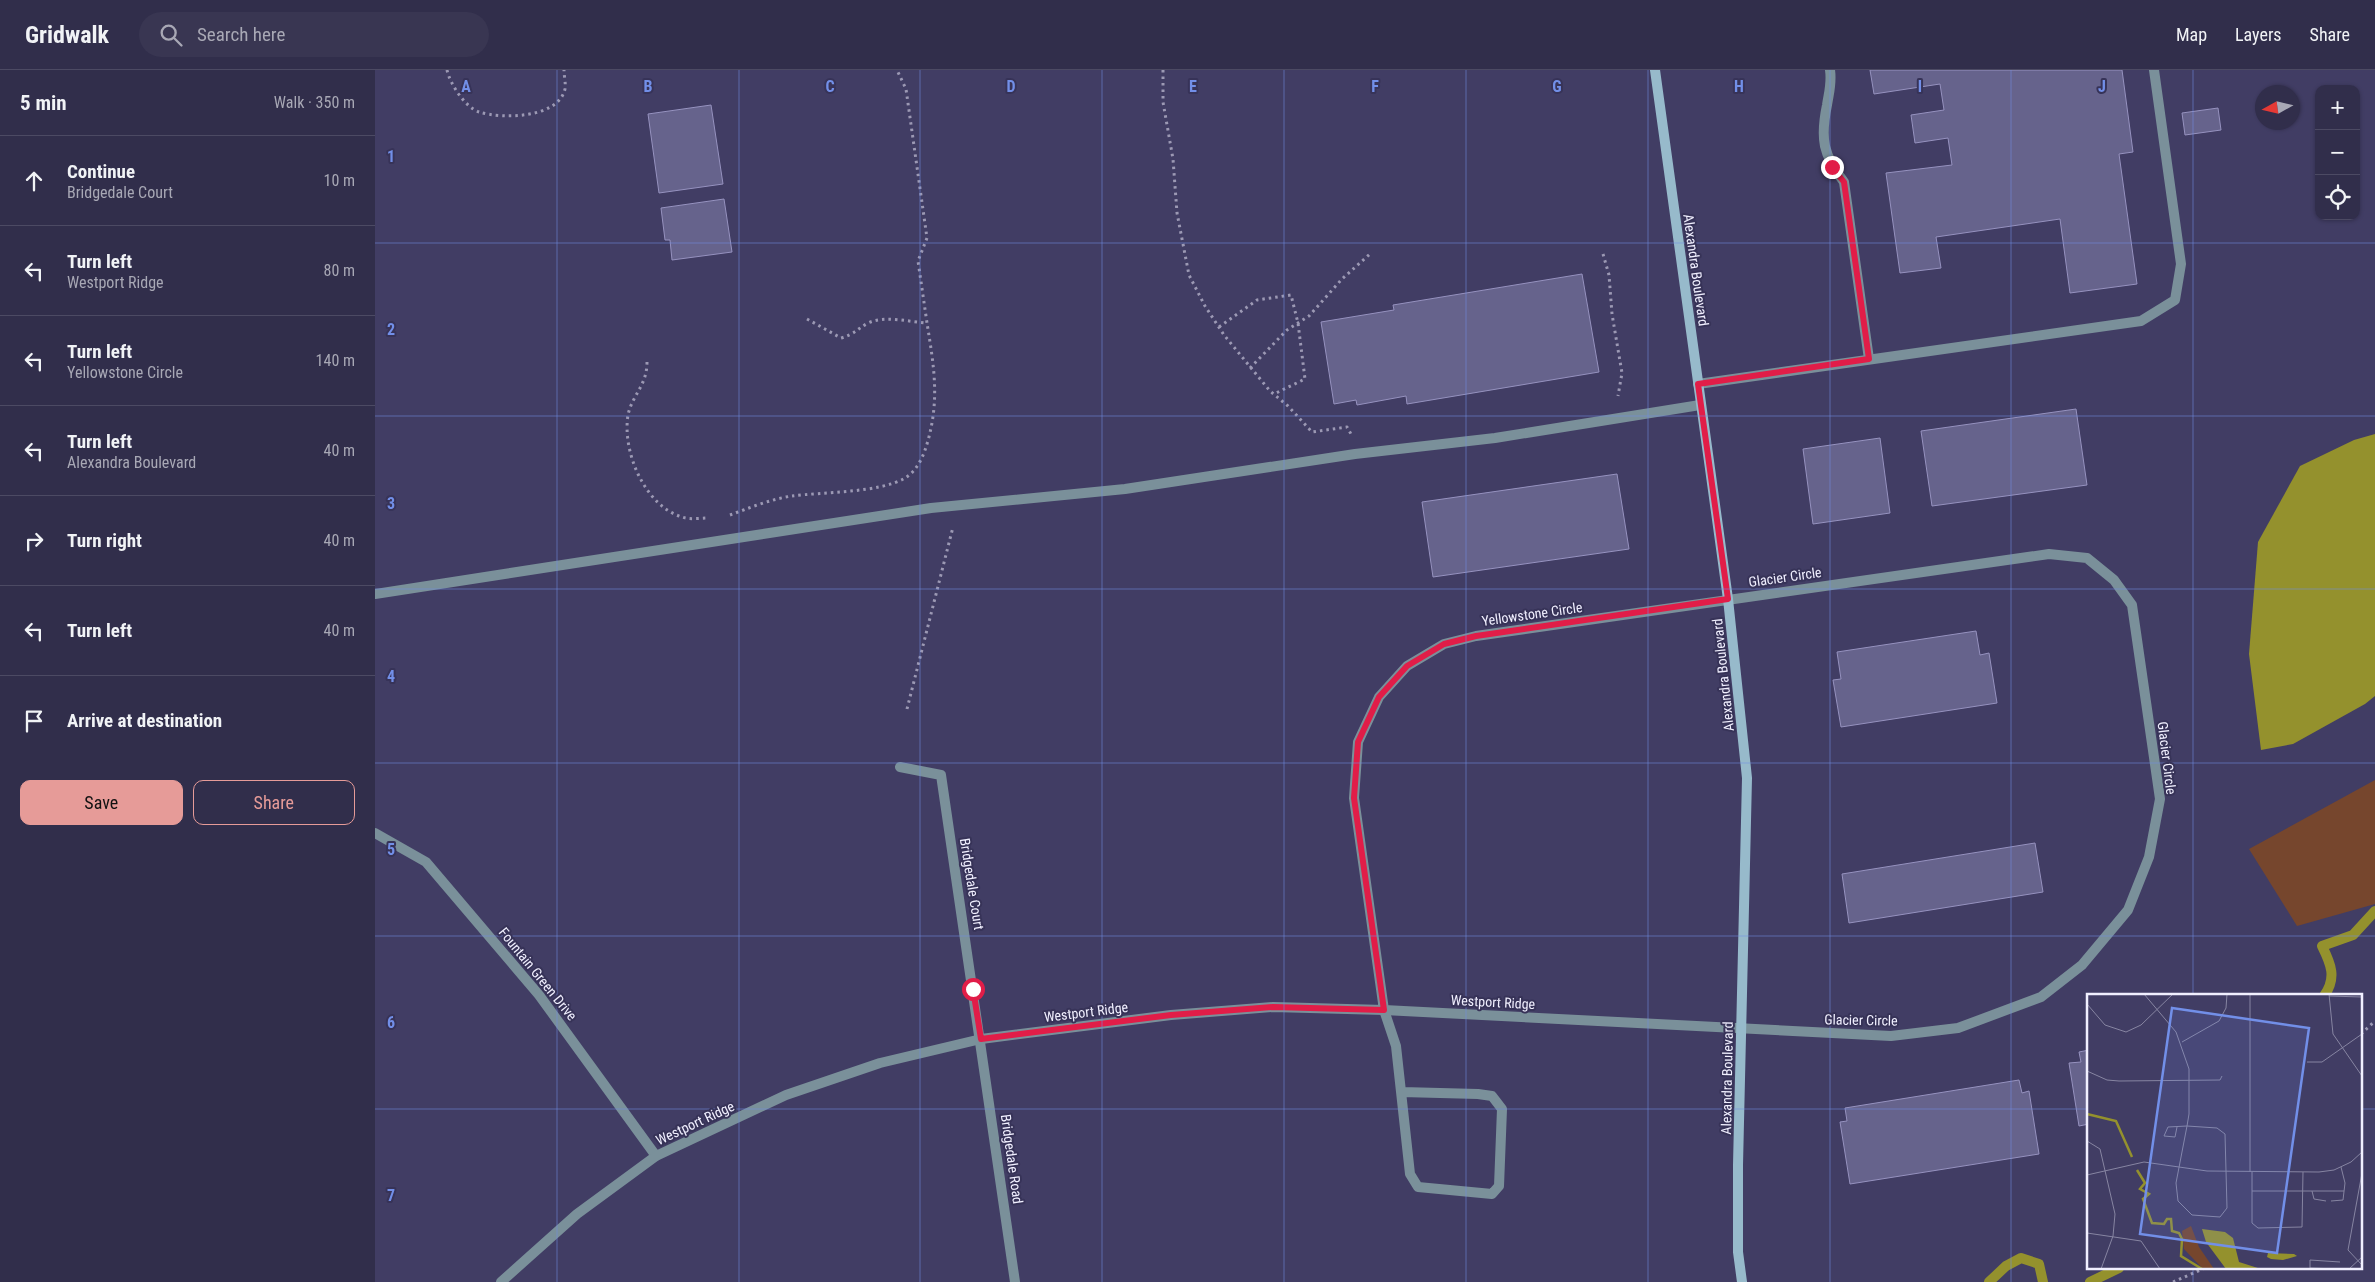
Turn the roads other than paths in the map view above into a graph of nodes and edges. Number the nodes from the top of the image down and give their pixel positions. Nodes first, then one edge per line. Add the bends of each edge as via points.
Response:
1 (1655, 70) edge
2 (1830, 70) edge
3 (2153, 70) edge
4 (1869, 359) junction
5 (1698, 384) junction
6 (1700, 405) junction
7 (375, 594) edge
8 (1728, 599) junction
9 (900, 767) dead end
10 (375, 833) edge
11 (1384, 1010) junction
12 (1741, 1030) junction
13 (981, 1039) junction
14 (1402, 1092) junction
15 (656, 1156) junction
16 (501, 1282) edge
17 (1015, 1282) edge
18 (1742, 1282) edge

1 - 5 street, Alexandra Boulevard
2 - 4 street via 1832,83 1822,134 1832,167 1844,182
3 - 4 street via 2181,264 2175,300 2141,321
4 - 5 street
5 - 6 street, Alexandra Boulevard
6 - 7 street via 1495,438 1355,454 1125,489 959,505
6 - 8 street, Alexandra Boulevard
8 - 11 street, Yellowstone Circle via 1476,636 1444,644 1407,666 1379,697 1358,742 1354,798
8 - 12 street, Alexandra Boulevard via 1747,778
8 - 12 street, Glacier Circle via 2049,554 2087,558 2114,580 2132,605 2160,799 2149,857 2128,910 2082,965 2041,997 1958,1028 1891,1036
9 - 13 street, Bridgedale Court via 941,776
10 - 15 street, Fountain Green Drive via 426,862 444,882 539,995
11 - 12 street, Westport Ridge
11 - 13 street, Westport Ridge via 1273,1007 1171,1015
11 - 14 street, Yellowstone Circle via 1396,1046
12 - 18 street, Alexandra Boulevard via 1738,1252
13 - 15 street, Westport Ridge via 880,1063 785,1095
13 - 17 street, Bridgedale Road
14 - 14 street, Yellowstone Circle via 1411,1174 1418,1187 1492,1194 1499,1186 1502,1110 1492,1096
15 - 16 street, Westport Ridge via 577,1214

